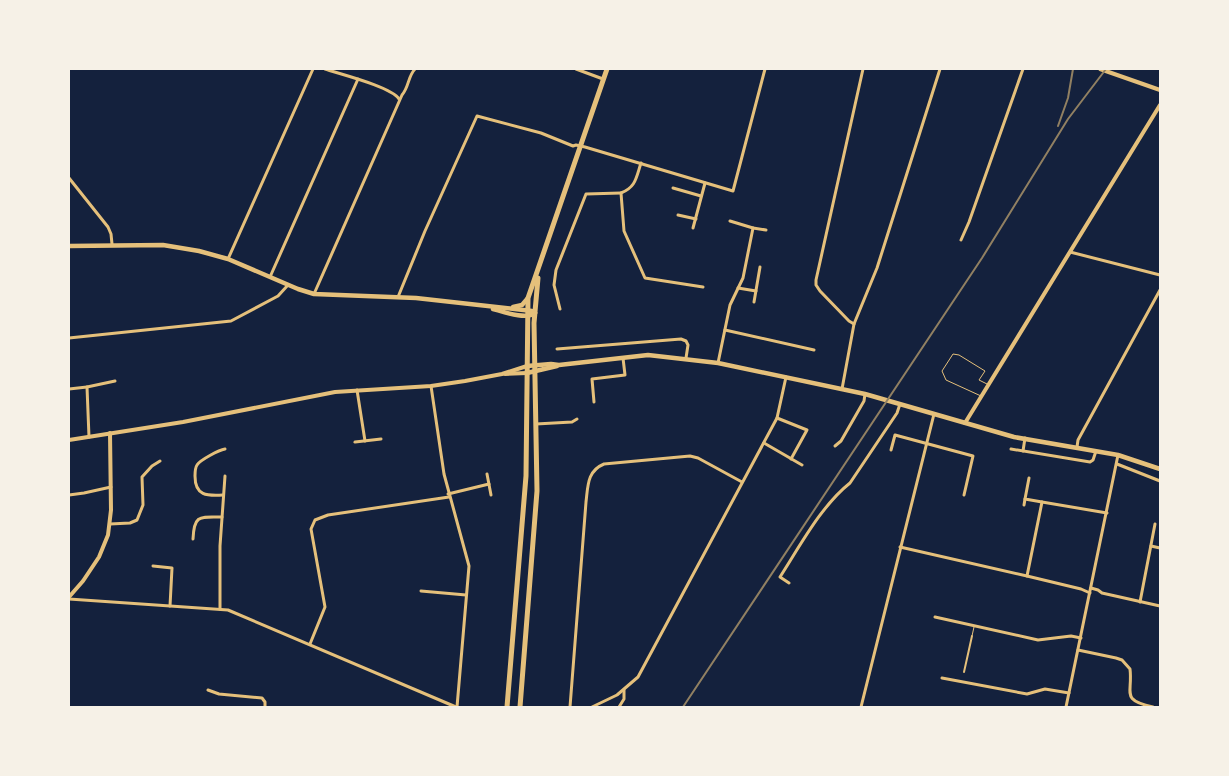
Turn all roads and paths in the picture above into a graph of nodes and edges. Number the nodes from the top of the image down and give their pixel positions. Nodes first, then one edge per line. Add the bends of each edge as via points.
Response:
1 (313, 69) edge
2 (325, 69) edge
3 (415, 69) edge
4 (576, 69) edge
5 (607, 69) edge
6 (765, 69) edge
7 (863, 69) edge
8 (940, 69) edge
9 (1023, 69) edge
10 (1100, 69) edge
11 (358, 79) junction
12 (603, 79) junction
13 (1160, 90) edge
14 (399, 100) junction
15 (1160, 105) edge
16 (580, 146) junction
17 (641, 164) junction
18 (69, 178) edge
19 (704, 183) junction
20 (673, 188) dead end
21 (621, 193) junction
22 (701, 196) junction
23 (678, 215) dead end
24 (696, 219) junction
25 (730, 221) dead end
26 (693, 228) dead end
27 (753, 228) junction
28 (766, 230) dead end
29 (960, 240) dead end
30 (112, 244) junction
31 (69, 246) edge
32 (1069, 252) junction
33 (228, 260) junction
34 (760, 267) dead end
35 (538, 270) junction
36 (1160, 275) edge
37 (270, 278) junction
38 (288, 285) junction
39 (703, 287) dead end
40 (738, 288) junction
41 (1160, 290) edge
42 (756, 291) junction
43 (314, 294) junction
44 (398, 297) junction
45 (528, 298) junction
46 (754, 302) dead end
47 (490, 307) junction
48 (509, 308) junction
49 (560, 309) dead end
50 (527, 310) junction
51 (535, 313) junction
52 (527, 317) junction
53 (854, 324) junction
54 (725, 330) junction
55 (69, 338) edge
56 (557, 349) dead end
57 (814, 350) dead end
58 (623, 358) junction
59 (686, 358) junction
60 (718, 363) junction
61 (536, 365) junction
62 (560, 365) junction
63 (527, 366) junction
64 (536, 372) junction
65 (527, 373) junction
66 (502, 374) junction
67 (786, 376) junction
68 (115, 381) dead end
69 (988, 385) junction
70 (431, 386) junction
71 (87, 387) junction
72 (842, 388) junction
73 (69, 390) edge
74 (357, 390) junction
75 (865, 394) junction
76 (981, 396) junction
77 (594, 402) dead end
78 (901, 404) junction
79 (934, 414) junction
80 (777, 418) junction
81 (578, 419) dead end
82 (965, 423) junction
83 (536, 424) junction
84 (110, 433) junction
85 (89, 436) junction
86 (381, 438) dead end
87 (1025, 438) junction
88 (69, 440) edge
89 (365, 441) junction
90 (356, 442) dead end
91 (764, 443) junction
92 (927, 444) junction
93 (835, 446) dead end
94 (1077, 447) junction
95 (225, 448) dead end
96 (1011, 449) dead end
97 (891, 450) dead end
98 (1023, 451) junction
99 (1096, 451) junction
100 (1118, 455) junction
101 (791, 458) junction
102 (160, 461) dead end
103 (1116, 464) junction
104 (802, 465) dead end
105 (1160, 469) edge
106 (487, 474) dead end
107 (225, 476) dead end
108 (1029, 478) dead end
109 (1160, 481) edge
110 (742, 482) junction
111 (489, 484) junction
112 (111, 487) junction
113 (964, 494) dead end
114 (69, 495) edge
115 (492, 495) dead end
116 (223, 496) junction
117 (449, 496) junction
118 (1025, 499) junction
119 (1042, 502) junction
120 (1024, 506) dead end
121 (1106, 513) junction
122 (222, 517) junction
123 (110, 524) junction
124 (1156, 524) dead end
125 (193, 539) dead end
126 (1151, 546) junction
127 (900, 547) junction
128 (1160, 548) edge
129 (153, 566) dead end
130 (1027, 576) junction
131 (789, 583) dead end
132 (421, 591) dead end
133 (1091, 591) junction
134 (466, 595) junction
135 (69, 598) edge
136 (1140, 602) junction
137 (170, 606) junction
138 (1160, 606) edge
139 (220, 609) junction
140 (935, 617) dead end
141 (974, 626) junction
142 (972, 636) joint
143 (1081, 638) junction
144 (310, 644) junction
145 (1078, 650) junction
146 (964, 672) dead end
147 (942, 678) dead end
148 (208, 690) dead end
149 (624, 690) junction
150 (1069, 693) junction
151 (265, 707) edge
152 (457, 707) edge
153 (507, 707) edge
154 (520, 707) edge
155 (570, 707) edge
156 (592, 707) edge
157 (619, 707) edge
158 (861, 707) edge
159 (1066, 707) edge
160 (1153, 707) edge

1 - 33 street
2 - 11 street
3 - 14 street
4 - 12 street
5 - 12 highway
6 - 19 street via 733,192
7 - 53 street via 816,280 820,291
8 - 53 street via 876,268
9 - 29 street via 970,222
10 - 13 street
11 - 14 street via 394,93
11 - 37 street
12 - 16 highway
14 - 43 street
15 - 32 street
16 - 17 street
16 - 35 highway
16 - 44 street via 478,115
17 - 19 street
17 - 21 street via 634,184
18 - 30 street via 108,227
19 - 22 street
20 - 22 street
21 - 39 street via 624,231 645,278
21 - 49 street via 586,194 556,270 554,286
22 - 24 street
23 - 24 street
24 - 26 street
25 - 27 street
27 - 28 street
27 - 40 street
30 - 31 main road
30 - 33 main road via 163,245
32 - 36 street
32 - 69 street
33 - 37 main road
34 - 42 street
35 - 45 highway
35 - 51 highway
37 - 38 main road
38 - 43 main road
38 - 55 street via 278,296 233,320
40 - 42 street
40 - 54 street via 730,305
41 - 94 street
42 - 46 street
43 - 44 main road
44 - 47 main road
45 - 48 main road via 522,304
45 - 50 highway
47 - 48 main road
47 - 52 main road
48 - 50 main road
50 - 51 main road
50 - 52 highway
51 - 52 main road
51 - 61 highway
52 - 63 highway
53 - 72 street
54 - 57 street
54 - 60 street
56 - 59 street via 681,339 688,345
58 - 59 main road via 648,355
58 - 62 main road
58 - 77 street via 624,375 592,379
59 - 60 main road
60 - 67 main road
61 - 62 main road
61 - 63 main road
61 - 64 highway
62 - 64 main road
63 - 65 highway
63 - 66 street
64 - 65 main road
64 - 83 highway
65 - 66 street
65 - 153 highway via 526,476
66 - 70 street
67 - 72 main road
67 - 80 street
68 - 71 street
69 - 76 street
69 - 76 lane via 979,380 985,371 959,354 953,354 942,371 946,380
70 - 74 street
70 - 117 street via 439,451
71 - 73 street
71 - 85 street
72 - 75 main road
74 - 84 street
74 - 89 street
75 - 78 main road
75 - 93 street via 864,401
76 - 82 street
78 - 79 main road
78 - 131 street via 850,483 822,515 780,577
79 - 82 main road
79 - 92 street
80 - 91 street
80 - 101 street via 807,430
81 - 83 street
82 - 87 main road
83 - 154 highway via 536,500
84 - 85 street
84 - 112 street
85 - 88 street
86 - 89 street
87 - 94 main road
87 - 98 street
89 - 90 street
91 - 101 street
91 - 110 street
92 - 97 street via 895,435
92 - 113 street via 974,456
92 - 127 street
94 - 99 main road
95 - 116 street via 203,459 195,471 198,490
96 - 98 street
98 - 99 street via 1090,462
99 - 100 main road
100 - 103 street
100 - 105 main road
101 - 104 street
102 - 123 street via 142,477 143,505 137,520
103 - 109 street
103 - 121 street
106 - 111 street
107 - 116 street
108 - 118 street
110 - 149 street via 644,667
110 - 155 street via 690,456 604,464 593,471 586,502
111 - 115 street
111 - 117 street
112 - 114 street
112 - 123 street
116 - 122 street
117 - 134 street via 468,560
117 - 144 street via 328,515 315,520 312,532 324,607
118 - 119 street
118 - 120 street
119 - 121 street
119 - 130 street
121 - 133 street
122 - 125 street via 197,520
122 - 139 street
123 - 135 street via 100,555
124 - 126 street
126 - 128 street
126 - 136 street
127 - 130 street
127 - 158 street
129 - 137 street via 172,568
130 - 133 street
132 - 134 street
133 - 136 street via 1098,590
133 - 143 street
134 - 152 street
135 - 137 street
136 - 138 street
137 - 139 street
139 - 144 street
140 - 141 street
141 - 142 lane
141 - 143 street via 1038,640
142 - 146 street
143 - 145 street
144 - 152 street
145 - 150 street
145 - 160 street via 1122,660 1130,668 1133,701
147 - 150 street via 1026,694 1045,689
148 - 151 street via 262,698
149 - 156 street
149 - 157 street via 624,699
150 - 159 street

